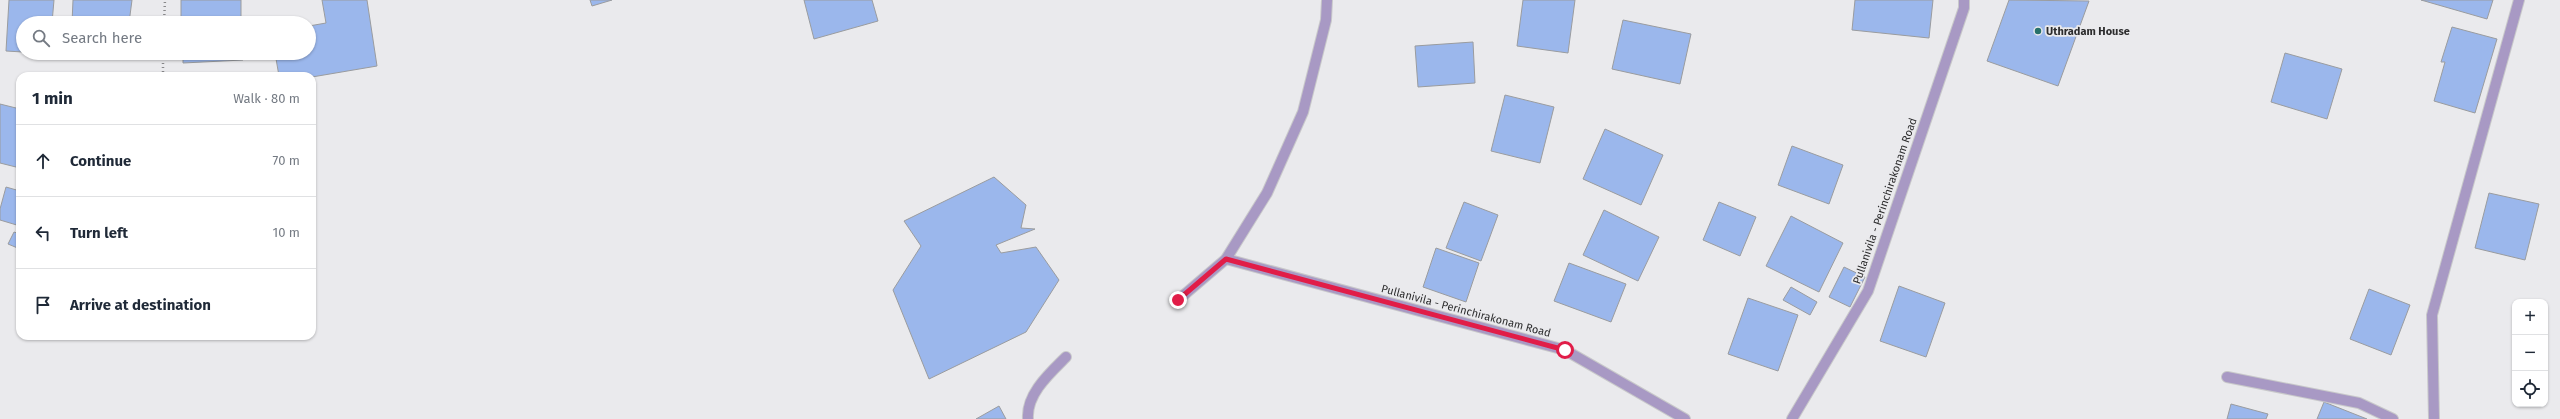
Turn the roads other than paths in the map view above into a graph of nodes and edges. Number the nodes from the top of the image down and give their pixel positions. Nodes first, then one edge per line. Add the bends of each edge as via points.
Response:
1 (1327, 0) edge
2 (1964, 0) edge
3 (2519, 0) edge
4 (1226, 259) junction
5 (1178, 300) dead end
6 (1066, 357) dead end
7 (2227, 377) dead end
8 (1028, 419) edge
9 (1685, 419) edge
10 (1792, 419) edge
11 (2393, 419) edge
12 (2434, 419) edge

1 - 4 street via 1326,20 1303,112 1267,192
2 - 10 street, Pullanivila - Perinchirakonam Road via 1964,8 1868,291
3 - 12 street via 2432,316
4 - 5 street
4 - 9 street, Pullanivila - Perinchirakonam Road via 1565,350
6 - 8 street via 1042,382 1027,410
7 - 11 street via 2359,404

